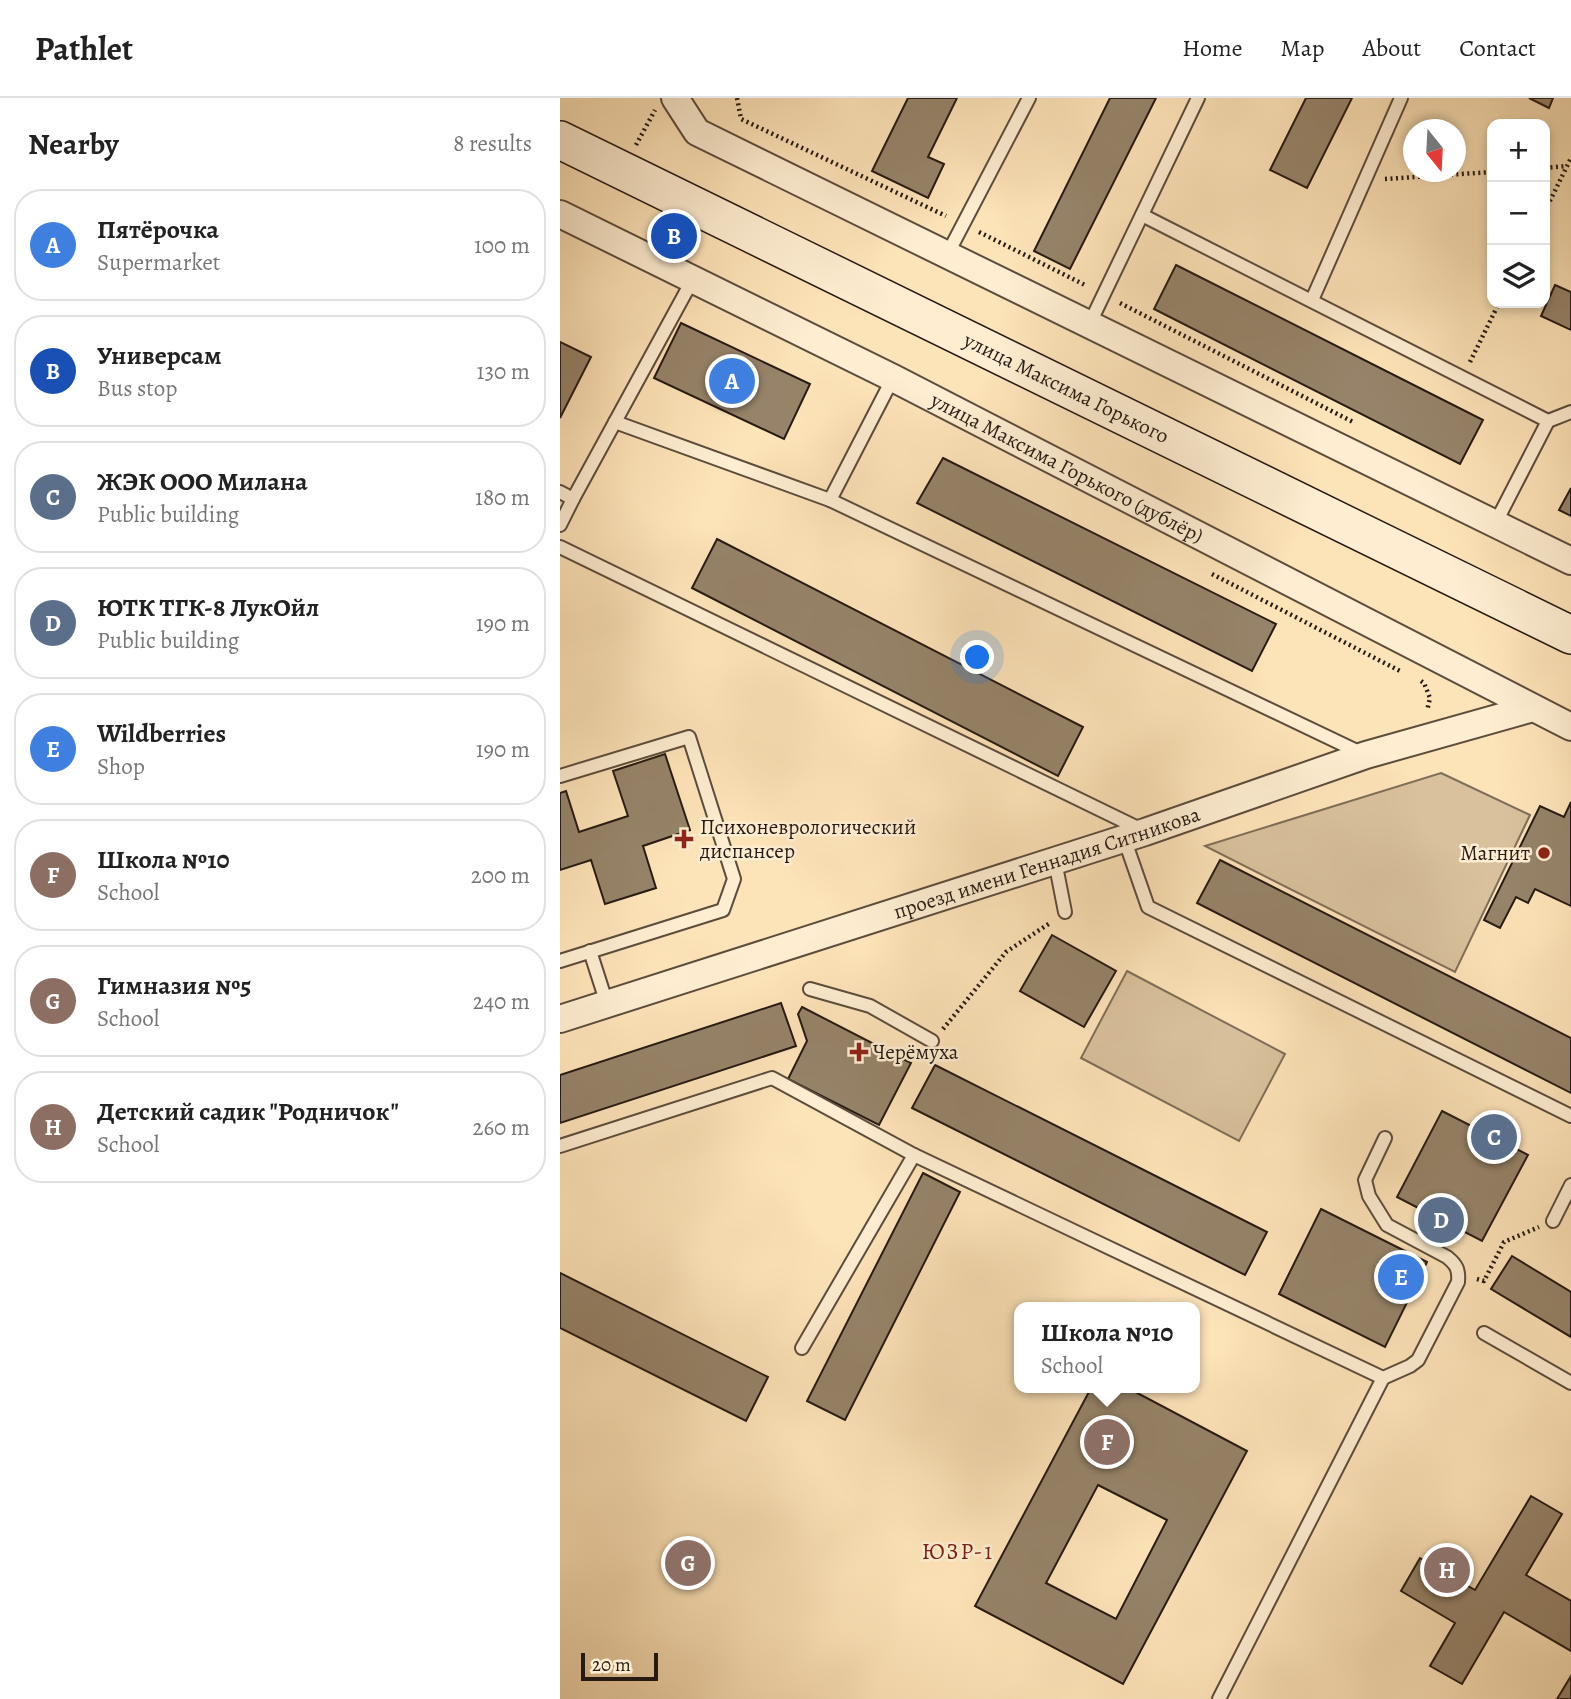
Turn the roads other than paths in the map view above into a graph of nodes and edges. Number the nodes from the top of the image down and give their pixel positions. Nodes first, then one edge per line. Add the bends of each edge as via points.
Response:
1 (675, 98) edge
2 (1029, 98) edge
3 (1198, 98) edge
4 (1401, 98) edge
5 (560, 140) edge
6 (560, 214) edge
7 (1142, 215) junction
8 (947, 255) junction
9 (694, 278) junction
10 (1312, 300) junction
11 (1089, 325) junction
12 (893, 379) junction
13 (1571, 412) edge
14 (1548, 421) junction
15 (615, 422) junction
16 (560, 492) edge
17 (573, 499) junction
18 (830, 500) junction
19 (1495, 524) junction
20 (560, 525) edge
21 (560, 547) edge
22 (1571, 561) edge
23 (1571, 635) edge
24 (1533, 708) junction
25 (1571, 727) edge
26 (1366, 755) junction
27 (560, 776) edge
28 (1134, 835) junction
29 (1055, 861) junction
30 (1065, 912) road end
31 (590, 951) junction
32 (560, 961) edge
33 (810, 989) dead end
34 (607, 1004) junction
35 (560, 1019) edge
36 (932, 1041) road end
37 (1571, 1116) edge
38 (1385, 1138) dead end
39 (560, 1146) edge
40 (914, 1155) junction
41 (1571, 1185) edge
42 (1553, 1221) road end
43 (1484, 1333) dead end
44 (802, 1348) dead end
45 (1382, 1378) junction
46 (1571, 1383) edge
47 (1219, 1699) edge

1 - 8 street via 697,132
2 - 8 lane
3 - 7 lane
4 - 10 lane
5 - 23 street, улица Максима Горького
6 - 9 street, улица Максима Горького (дублёр)
7 - 10 lane
7 - 11 lane
8 - 11 street
9 - 12 street, улица Максима Горького (дублёр)
9 - 15 lane
10 - 14 lane
11 - 19 street
12 - 18 lane
12 - 24 street, улица Максима Горького (дублёр)
13 - 14 lane
14 - 19 lane
15 - 17 lane
15 - 18 lane
16 - 17 lane
17 - 20 lane
18 - 26 lane
19 - 22 street
21 - 28 lane
24 - 25 street, улица Максима Горького (дублёр)
24 - 26 street, проезд имени Геннадия Ситникова
26 - 28 street, проезд имени Геннадия Ситникова
27 - 31 lane via 689,737 734,879 723,910
28 - 29 street, проезд имени Геннадия Ситникова
28 - 37 lane via 1148,907
29 - 30 lane
29 - 34 street, проезд имени Геннадия Ситникова
31 - 32 lane
31 - 34 lane
33 - 36 lane via 870,1006
34 - 35 street, проезд имени Геннадия Ситникова
38 - 45 lane via 1365,1180 1369,1196 1387,1225 1447,1257 1459,1273 1418,1360
39 - 40 lane via 772,1078
40 - 44 lane
40 - 45 lane
41 - 42 lane
43 - 46 lane
45 - 47 lane

